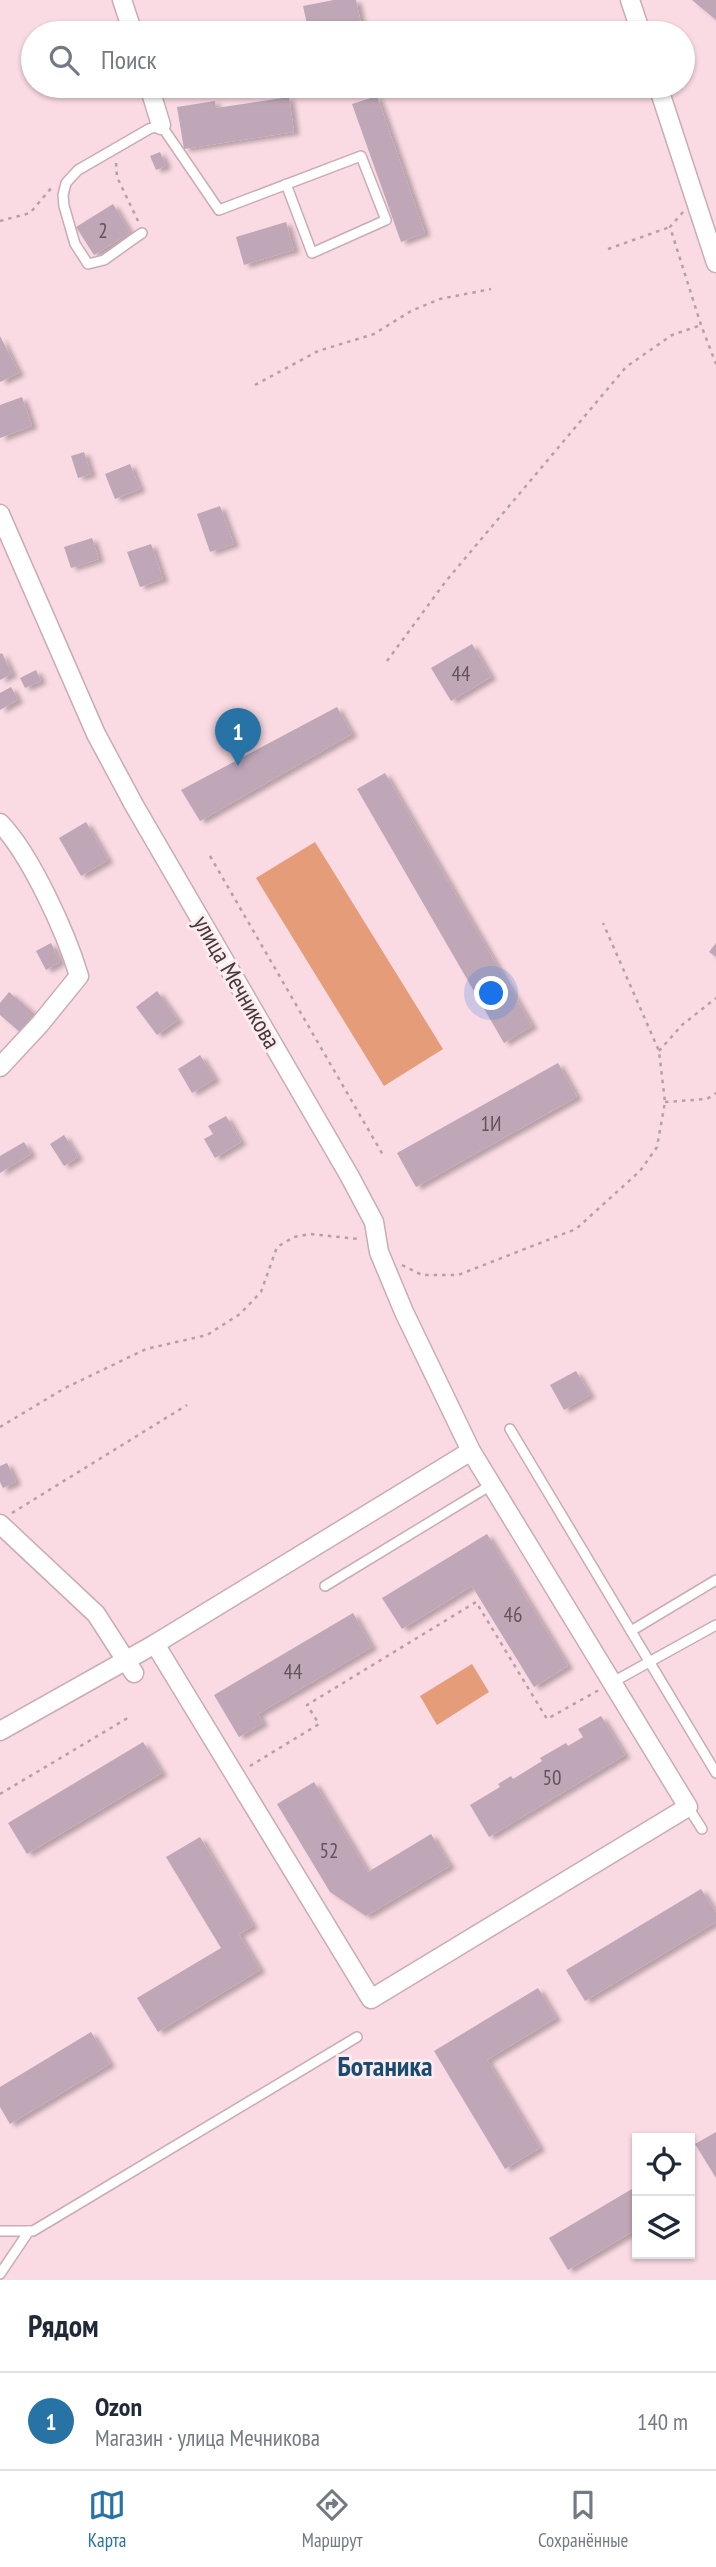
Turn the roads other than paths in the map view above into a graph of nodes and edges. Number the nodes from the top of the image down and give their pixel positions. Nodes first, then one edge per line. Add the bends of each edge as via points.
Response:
1 (122, 0) edge
2 (630, 0) edge
3 (129, 21) edge
4 (637, 21) edge
5 (153, 98) edge
6 (662, 98) edge
7 (161, 125) junction
8 (286, 184) junction
9 (142, 233) road end
10 (716, 263) edge
11 (0, 513) edge
12 (0, 823) edge
13 (0, 1067) edge
14 (510, 1429) dead end
15 (471, 1451) junction
16 (491, 1485) junction
17 (6, 1518) edge
18 (716, 1580) edge
19 (325, 1586) dead end
20 (716, 1625) edge
21 (631, 1631) junction
22 (155, 1644) junction
23 (649, 1662) junction
24 (130, 1666) junction
25 (613, 1682) junction
26 (0, 1731) edge
27 (716, 1773) edge
28 (688, 1807) junction
29 (702, 1829) dead end
30 (357, 2037) dead end
31 (0, 2231) edge
32 (29, 2231) junction
33 (0, 2274) edge

1 - 3 street
2 - 4 street
5 - 7 street
6 - 10 street
7 - 8 lane via 219,210
7 - 9 lane via 78,170 66,183 63,195 75,244 88,264 104,260
8 - 8 lane via 361,156 386,220 312,253
11 - 15 street, улица Мечникова via 96,734 374,1222 379,1252
12 - 13 street via 26,857 79,976
14 - 21 lane
15 - 16 street, улица Мечникова
15 - 22 street
16 - 19 lane
16 - 25 street, улица Мечникова
17 - 24 street via 96,1614
18 - 21 lane
20 - 23 lane
21 - 23 lane
22 - 24 street
22 - 28 street via 371,1998
23 - 25 lane
23 - 27 lane
24 - 26 street
25 - 28 street, улица Мечникова
28 - 29 lane
30 - 32 lane
31 - 32 lane
32 - 33 lane

